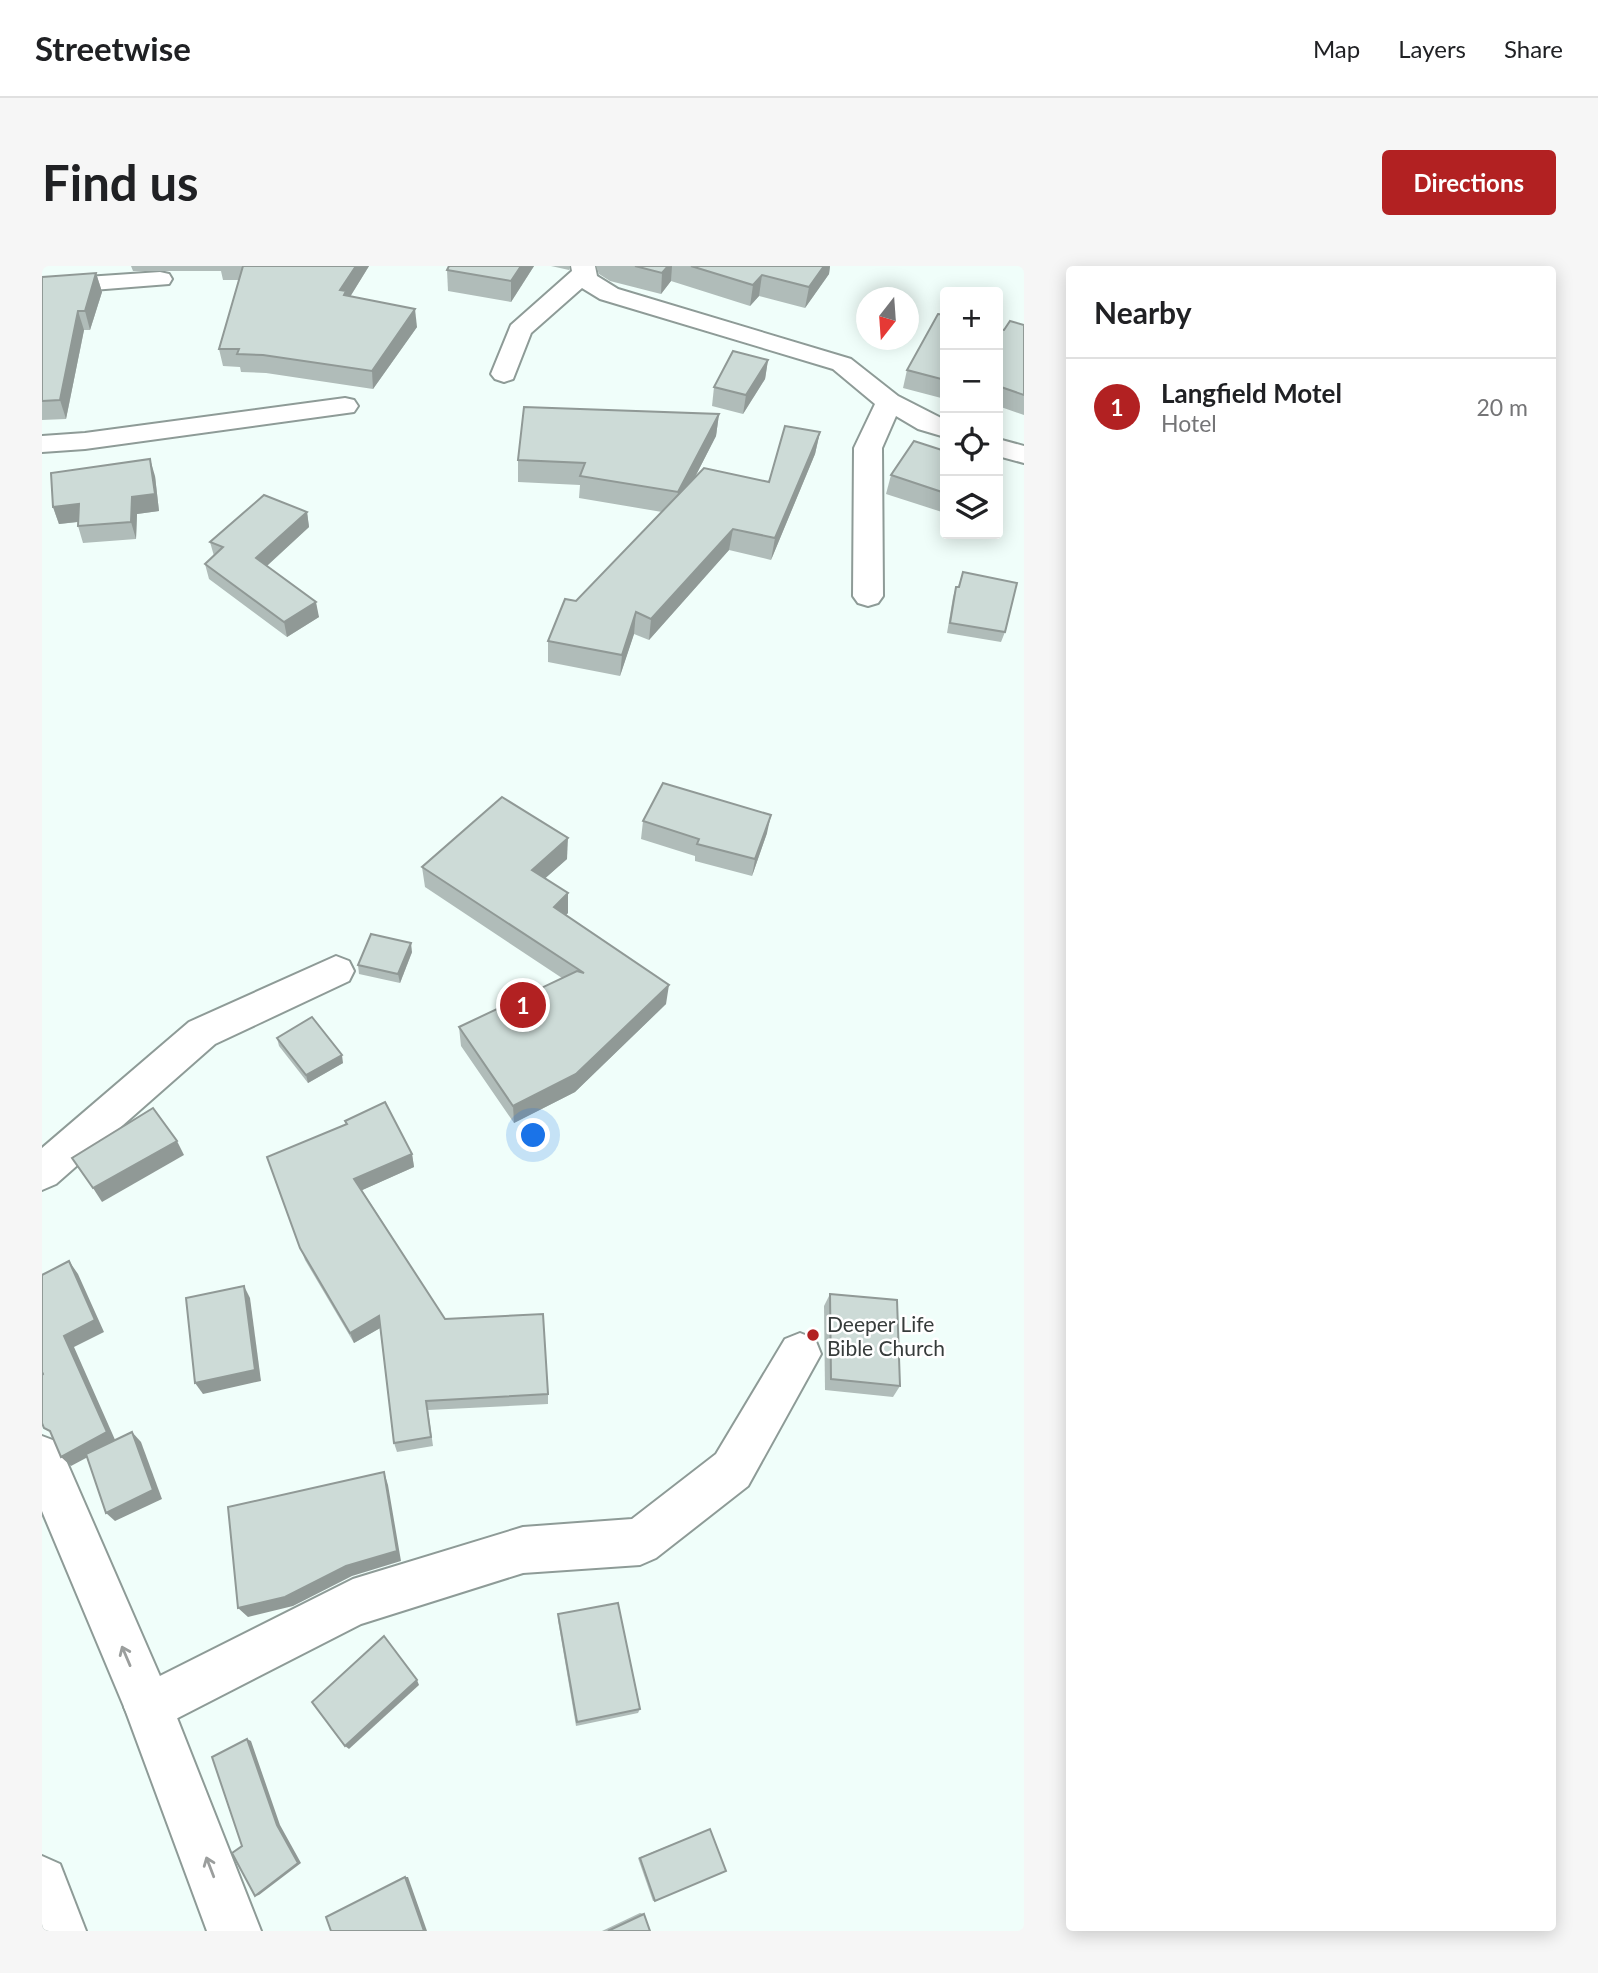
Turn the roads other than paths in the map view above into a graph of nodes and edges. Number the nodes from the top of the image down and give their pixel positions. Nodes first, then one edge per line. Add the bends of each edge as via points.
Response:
1 (583, 270) edge
2 (160, 279) dead end
3 (42, 287) edge
4 (504, 374) dead end
5 (889, 402) junction
6 (345, 406) dead end
7 (940, 427) edge
8 (42, 444) edge
9 (1003, 449) edge
10 (1024, 455) edge
11 (868, 596) dead end
12 (336, 971) dead end
13 (42, 1172) edge
14 (800, 1354) dead end
15 (42, 1458) edge
16 (149, 1707) junction
17 (42, 1882) edge
18 (59, 1931) edge
19 (234, 1931) edge

1 - 4 street via 520,330
1 - 5 street via 588,283 609,294 842,365
2 - 3 street
5 - 7 street
5 - 11 street via 868,448
6 - 8 street
9 - 10 street
12 - 13 street via 202,1033
14 - 16 street via 732,1470 639,1542 523,1550 353,1603
16 -> 15 street
19 -> 16 street
17 - 18 street

